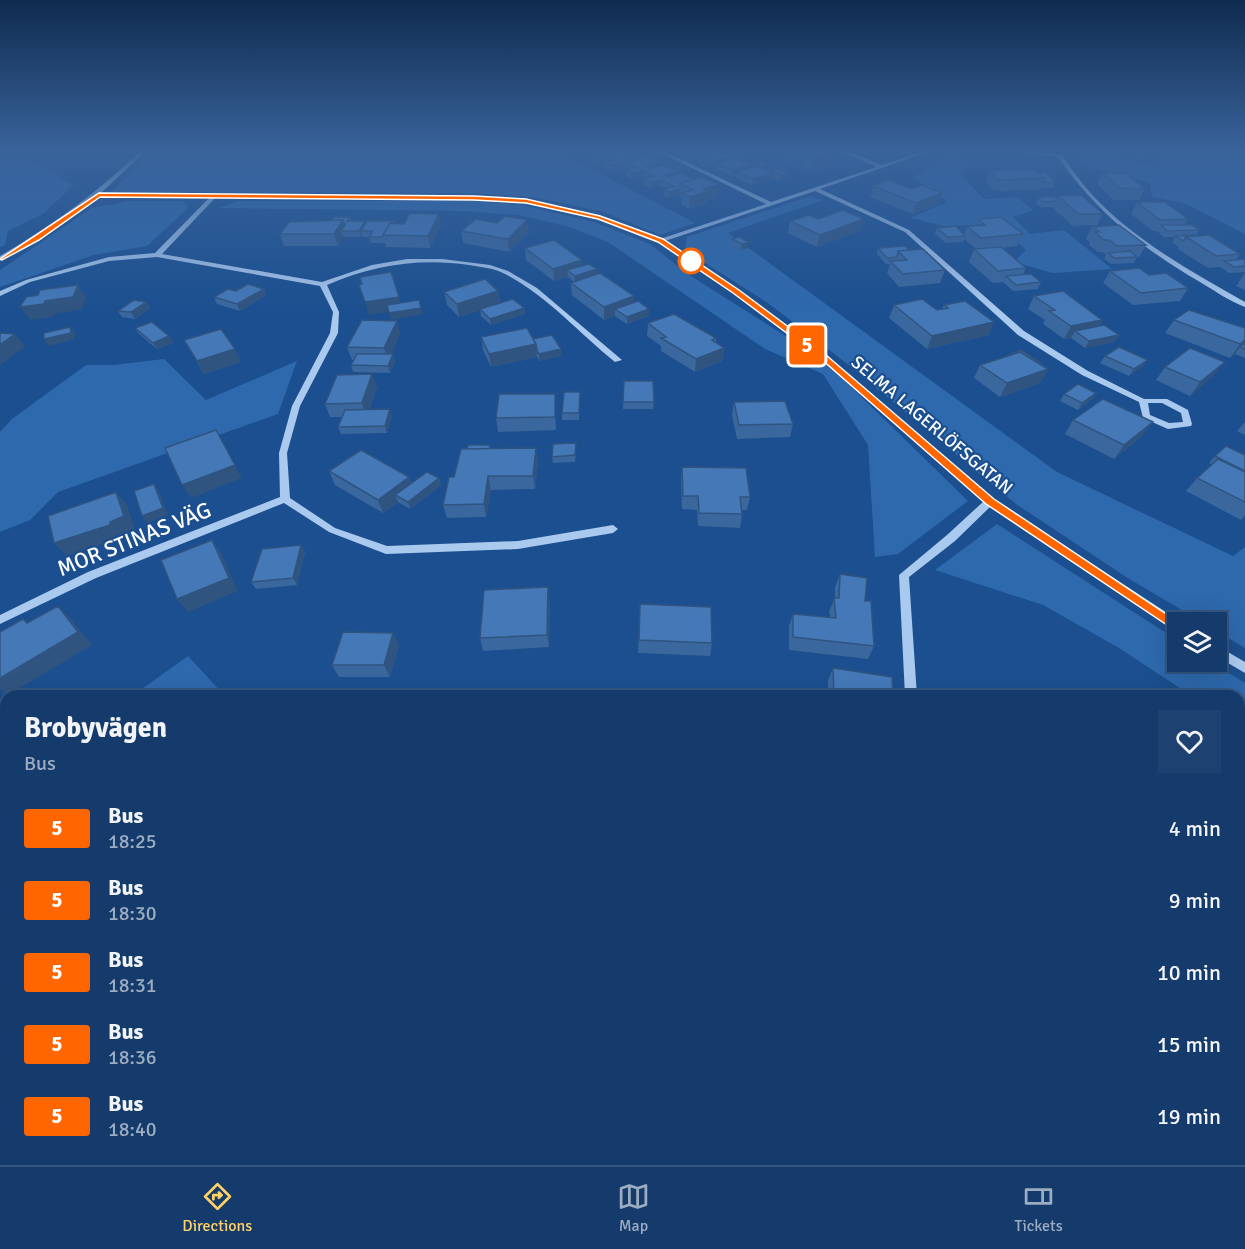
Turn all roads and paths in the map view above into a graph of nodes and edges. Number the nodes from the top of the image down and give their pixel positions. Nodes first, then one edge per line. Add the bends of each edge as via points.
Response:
1 (87, 203) edge
2 (207, 203) edge
3 (536, 203) edge
4 (768, 203) edge
5 (846, 203) edge
6 (1096, 203) edge
7 (660, 240) junction
8 (157, 255) junction
9 (0, 259) edge
10 (323, 284) junction
11 (0, 294) edge
12 (1245, 305) edge
13 (618, 360) dead end
14 (1143, 401) junction
15 (285, 499) junction
16 (990, 501) junction
17 (613, 529) dead end
18 (1167, 619) edge
19 (0, 620) edge
20 (1227, 657) edge
21 (1245, 668) edge
22 (911, 690) edge

1 - 9 street
2 - 8 street
3 - 7 street, SELMA LAGERLÖFSGATAN via 600,218
4 - 7 street
5 - 14 street via 907,231 1021,333 1085,373
6 - 12 street via 1182,269
7 - 16 street, SELMA LAGERLÖFSGATAN via 823,357
8 - 10 street
8 - 11 street via 109,260 28,281
10 - 13 street via 385,262 429,259 505,271
10 - 15 street via 336,312 333,333 294,415 283,453
14 - 14 street via 1146,416 1168,426 1188,424 1185,412 1164,401
15 - 17 street via 332,530 386,550 518,545
15 - 19 street, MOR STINAS VÄG via 92,574
16 - 18 street, SELMA LAGERLÖFSGATAN
16 - 22 street via 904,575
20 - 21 street

